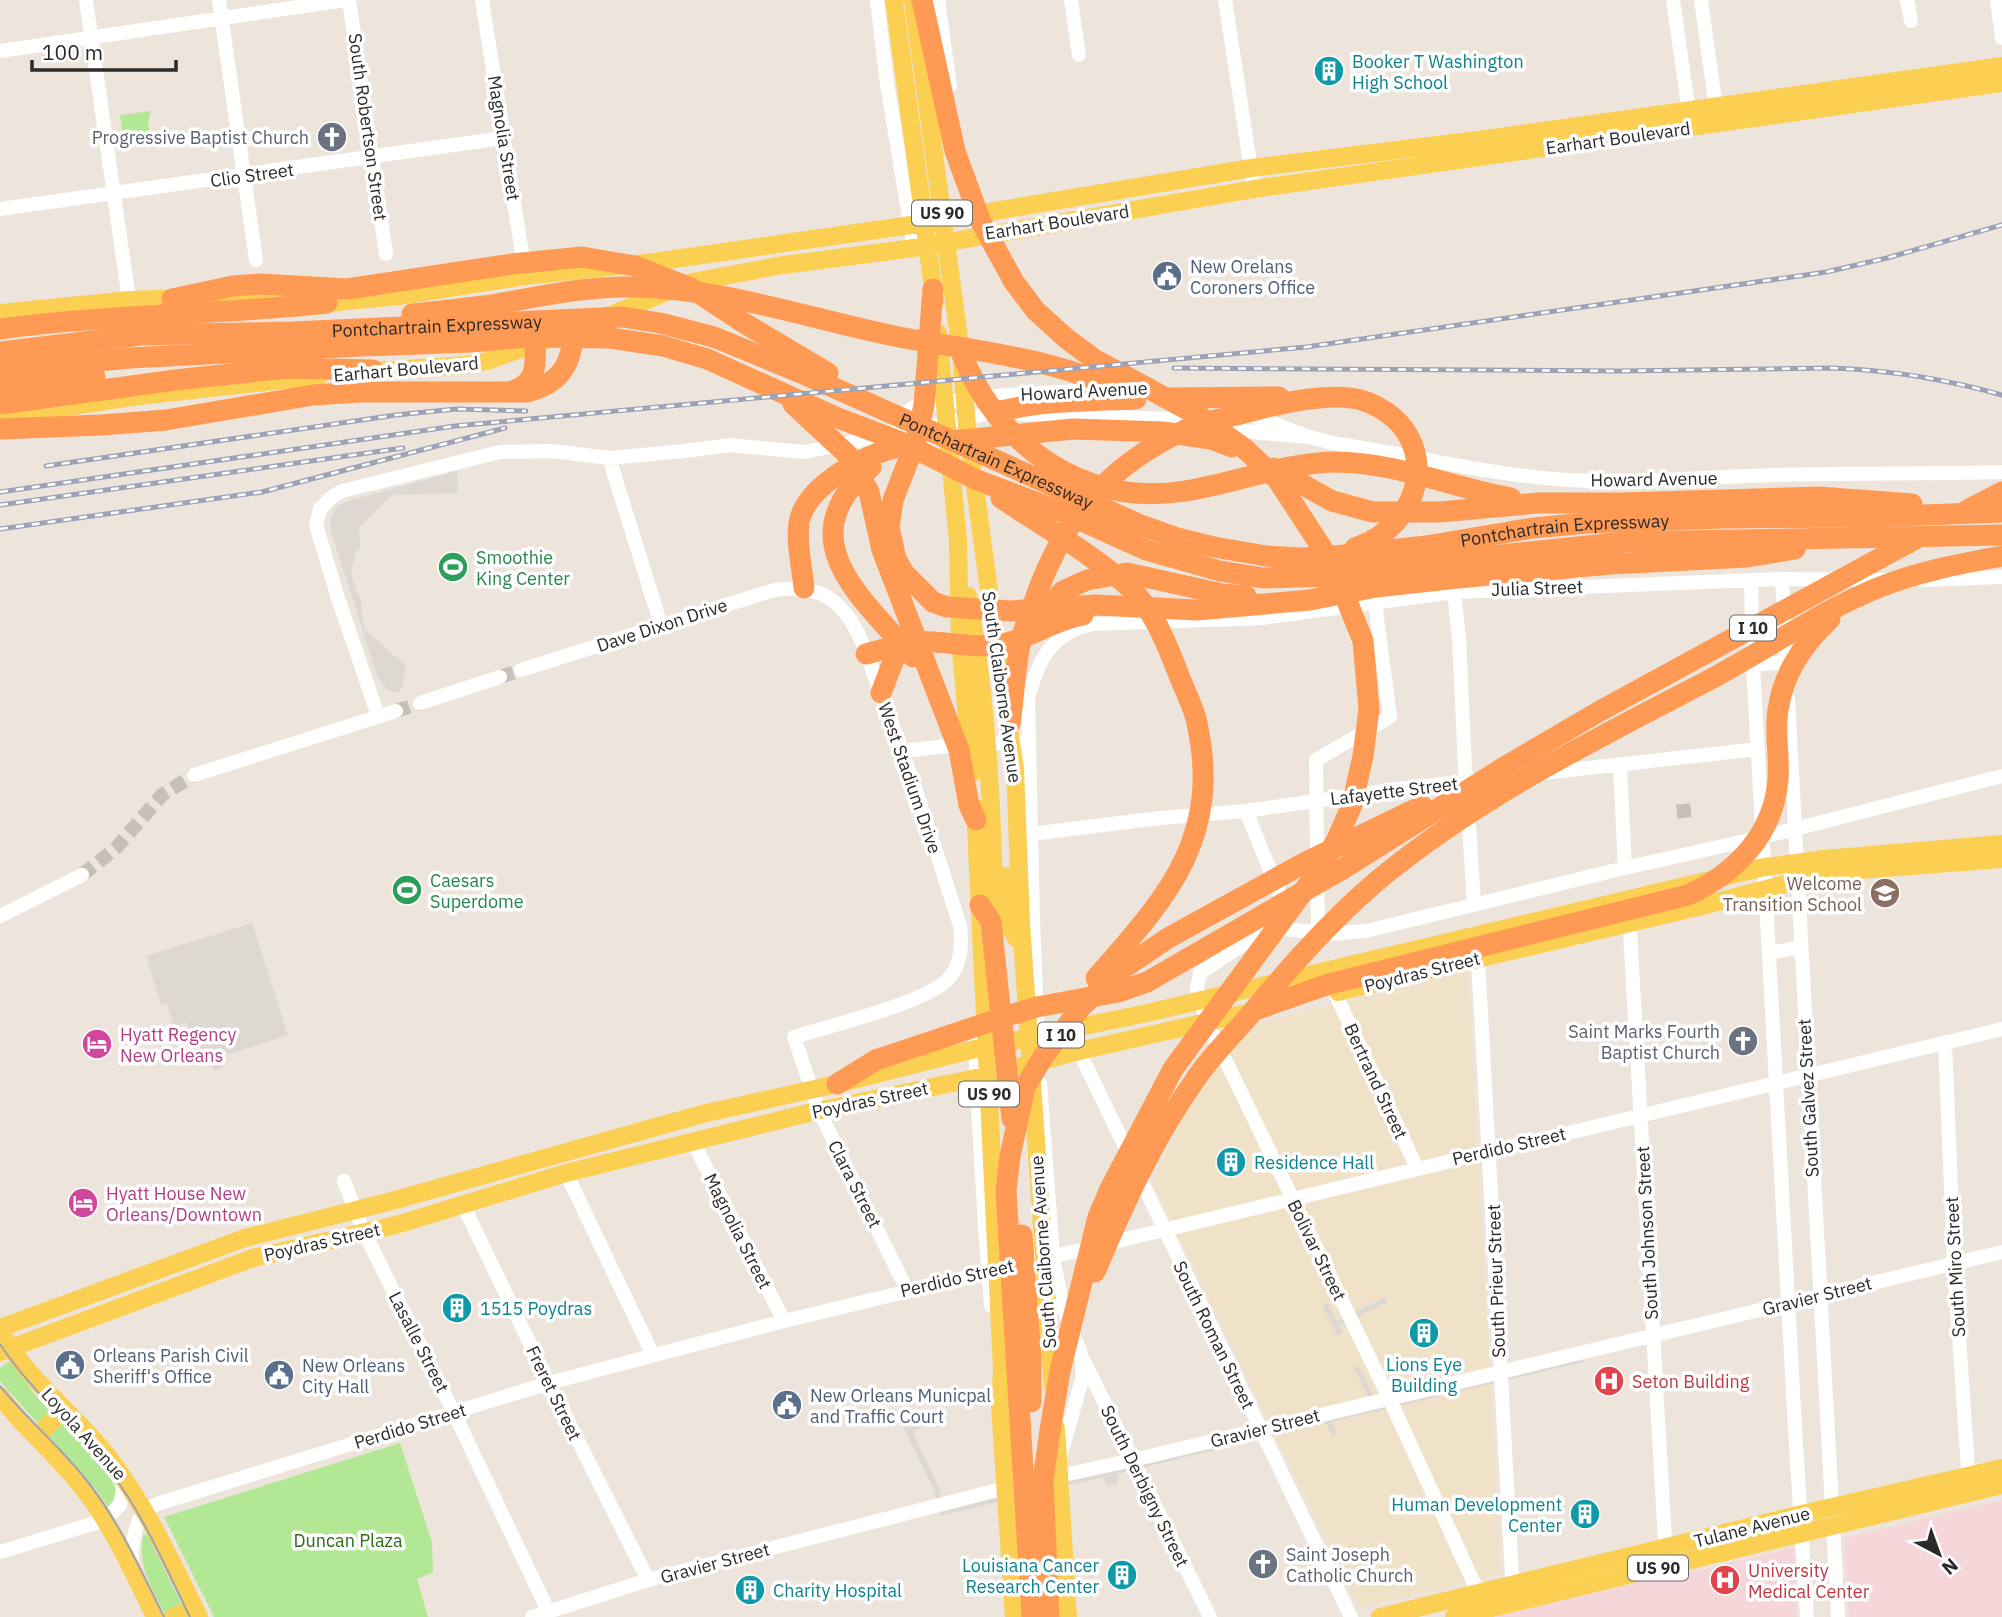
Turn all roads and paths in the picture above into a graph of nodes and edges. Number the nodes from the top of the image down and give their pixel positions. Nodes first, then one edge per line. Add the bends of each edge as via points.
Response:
1 (86, 0) edge
2 (219, 0) edge
3 (347, 0) edge
4 (482, 0) edge
5 (877, 0) edge
6 (894, 0) edge
7 (913, 0) edge
8 (922, 0) edge
9 (938, 0) edge
10 (1071, 0) edge
11 (1225, 0) edge
12 (1674, 0) edge
13 (1701, 0) edge
14 (1907, 0) edge
15 (1997, 0) edge
16 (222, 19) junction
17 (1911, 21) dead end
18 (2002, 38) edge
19 (92, 39) junction
20 (0, 51) edge
21 (1079, 55) dead end
22 (2002, 66) edge
23 (2002, 83) edge
24 (1857, 96) junction
25 (1717, 115) junction
26 (1690, 119) junction
27 (503, 138) junction
28 (1556, 138) junction
29 (372, 158) junction
30 (1251, 168) junction
31 (244, 176) junction
32 (1254, 189) junction
33 (114, 194) junction
34 (0, 209) edge
35 (969, 216) junction
36 (911, 225) junction
37 (972, 236) junction
38 (914, 248) junction
39 (386, 254) dead end
40 (256, 260) dead end
41 (532, 275) junction
42 (458, 287) junction
43 (933, 289) junction
44 (320, 296) junction
45 (129, 300) junction
46 (172, 306) junction
47 (0, 313) edge
48 (0, 329) edge
49 (574, 329) junction
50 (293, 332) junction
51 (535, 345) junction
52 (361, 346) junction
53 (0, 352) edge
54 (961, 352) junction
55 (466, 365) junction
56 (373, 370) junction
57 (0, 371) edge
58 (0, 387) edge
59 (504, 393) junction
60 (784, 395) junction
61 (1310, 400) junction
62 (0, 404) edge
63 (877, 406) junction
64 (1001, 411) junction
65 (0, 417) edge
66 (0, 429) edge
67 (1310, 438) junction
68 (858, 440) junction
69 (901, 446) junction
70 (609, 458) junction
71 (2002, 472) edge
72 (977, 480) junction
73 (2002, 492) edge
74 (1538, 503) junction
75 (1297, 508) junction
76 (2002, 512) edge
77 (1722, 528) junction
78 (2002, 535) edge
79 (1851, 539) junction
80 (958, 541) junction
81 (2002, 556) edge
82 (1326, 557) junction
83 (2002, 577) edge
84 (1782, 579) junction
85 (1751, 580) junction
86 (804, 588) junction
87 (1454, 592) junction
88 (1310, 600) junction
89 (1850, 601) junction
90 (1375, 603) junction
91 (1165, 608) junction
92 (993, 621) junction
93 (661, 625) junction
94 (1074, 628) joint
95 (1021, 640) junction
96 (910, 642) junction
97 (866, 654) junction
98 (1786, 662) junction
99 (1753, 666) junction
100 (521, 670) tunnel mouth
101 (500, 677) tunnel mouth
102 (881, 694) junction
103 (939, 694) junction
104 (420, 703) tunnel mouth
105 (396, 710) tunnel mouth
106 (378, 716) junction
107 (1010, 724) junction
108 (1757, 725) junction
109 (1788, 725) junction
110 (1029, 742) junction
111 (1758, 749) junction
112 (904, 751) junction
113 (1620, 765) junction
114 (1506, 766) junction
115 (194, 775) tunnel mouth
116 (2002, 776) edge
117 (1465, 782) junction
118 (1317, 801) junction
119 (1246, 811) junction
120 (976, 820) junction
121 (1793, 830) junction
122 (1031, 834) junction
123 (1763, 837) junction
124 (2002, 844) edge
125 (2002, 859) edge
126 (1765, 867) junction
127 (1625, 868) junction
128 (999, 871) junction
129 (1796, 871) junction
130 (82, 875) tunnel mouth
131 (1766, 887) junction
132 (1628, 899) junction
133 (1474, 904) junction
134 (980, 905) junction
135 (0, 916) edge
136 (1629, 923) junction
137 (1294, 930) junction
138 (1318, 933) junction
139 (1800, 947) junction
140 (1770, 953) junction
141 (1469, 956) junction
142 (1035, 978) junction
143 (1335, 993) junction
144 (1199, 1000) junction
145 (1037, 1007) junction
146 (1247, 1014) junction
147 (1207, 1022) junction
148 (2002, 1029) edge
149 (1038, 1034) junction
150 (794, 1037) joint
151 (975, 1038) junction
152 (1945, 1042) junction
153 (1079, 1051) junction
154 (1041, 1060) junction
155 (976, 1077) junction
156 (1807, 1077) junction
157 (837, 1084) joint
158 (1777, 1084) junction
159 (811, 1089) junction
160 (819, 1111) junction
161 (1641, 1115) junction
162 (692, 1140) junction
163 (1490, 1151) junction
164 (1417, 1168) junction
165 (566, 1173) junction
166 (344, 1181) dead end
167 (1292, 1198) junction
168 (463, 1205) junction
169 (355, 1209) junction
170 (1163, 1230) junction
171 (364, 1232) junction
172 (2002, 1252) edge
173 (1053, 1256) junction
174 (1954, 1263) junction
175 (159, 1270) junction
176 (993, 1277) junction
177 (131, 1280) junction
178 (166, 1290) junction
179 (907, 1290) junction
180 (1819, 1295) junction
181 (138, 1300) junction
182 (1789, 1303) junction
183 (784, 1321) junction
184 (1071, 1328) junction
185 (0, 1329) edge
186 (1652, 1336) junction
187 (5, 1350) edge
188 (1081, 1354) junction
189 (653, 1355) junction
190 (1500, 1371) junction
191 (549, 1383) junction
192 (0, 1396) edge
193 (1389, 1398) junction
194 (64, 1410) junction
195 (454, 1413) junction
196 (1259, 1429) junction
197 (37, 1436) junction
198 (1133, 1460) junction
199 (2002, 1468) edge
200 (1059, 1469) junction
201 (125, 1479) junction
202 (1969, 1484) junction
203 (2002, 1485) edge
204 (1006, 1487) junction
205 (145, 1510) junction
206 (1833, 1516) junction
207 (105, 1520) junction
208 (1802, 1523) junction
209 (1028, 1546) junction
210 (1667, 1549) junction
211 (0, 1552) edge
212 (1665, 1567) junction
213 (131, 1568) junction
214 (648, 1580) junction
215 (1478, 1592) junction
216 (1513, 1594) junction
217 (197, 1613) edge
218 (550, 1615) edge
219 (155, 1617) edge
220 (173, 1617) edge
221 (533, 1617) edge
222 (1014, 1617) edge
223 (1032, 1617) edge
224 (1049, 1617) edge
225 (1068, 1617) edge
226 (1210, 1617) edge
227 (1351, 1617) edge
228 (1380, 1617) edge
229 (1454, 1617) edge
230 (1807, 1617) edge
231 (1838, 1617) edge

1 - 19 street
2 - 16 street
3 - 16 street
3 - 29 street, South Robertson Street
4 - 27 street, Magnolia Street
5 - 36 street
6 - 43 main road, South Claiborne Avenue / US 90
7 - 54 main road, South Claiborne Avenue / US 90
8 - 75 highway via 955,151 981,222 1014,282 1036,311 1094,359 1201,417 1245,449 1277,479
9 - 35 street
10 - 21 street
11 - 30 street
12 - 26 street
13 - 25 street
14 - 17 street
15 - 18 street
16 - 19 street
16 - 31 street
19 - 20 street
19 - 33 street
22 - 24 main road, Earhart Boulevard
23 - 24 main road, Earhart Boulevard
24 - 25 main road, Earhart Boulevard
25 - 26 main road, Earhart Boulevard
26 - 28 main road, Earhart Boulevard
27 - 29 street, Clio Street
27 - 41 street, Magnolia Street
28 - 30 main road, Earhart Boulevard
28 - 32 main road, Earhart Boulevard
29 - 31 street, Clio Street
29 - 39 street, South Robertson Street
30 - 32 street
30 - 35 main road, Earhart Boulevard
31 - 33 street, Clio Street
31 - 40 street
32 - 37 main road, Earhart Boulevard
33 - 34 street, Clio Street
33 - 45 street
35 - 36 main road, Earhart Boulevard
35 - 37 street
36 - 38 street
36 - 41 main road, Earhart Boulevard
37 - 38 main road, Earhart Boulevard
38 - 49 main road, Earhart Boulevard via 692,282
41 - 42 main road, Earhart Boulevard
41 - 49 main road via 568,294 575,313
41 - 51 main road
42 - 44 main road, Earhart Boulevard via 398,296
42 - 55 main road via 481,314 486,335 481,353
43 - 80 main road, South Claiborne Avenue / US 90
43 - 91 highway via 924,405 893,500 890,527 896,559 913,584 933,602 947,607
44 - 46 highway via 234,312
44 - 63 highway via 582,257 635,266 691,288
45 - 46 main road
45 - 47 main road
46 - 48 highway
49 - 51 main road, Earhart Boulevard
49 - 59 highway via 572,352 559,375 539,389
50 - 53 highway, Pontchartrain Expressway via 141,335
50 - 63 highway, Pontchartrain Expressway via 622,317 714,337
50 - 75 highway via 324,323 489,305 577,289 674,291 783,308 897,336 1049,363 1113,385 1240,459
51 - 55 main road, Earhart Boulevard
51 - 59 highway via 536,369 530,380
52 - 57 highway, Pontchartrain Expressway via 129,358
52 - 58 highway
52 - 60 highway, Pontchartrain Expressway via 528,337 610,338 707,359
54 - 74 highway via 991,407 1013,435 1044,461 1092,483 1146,494 1181,492 1287,466 1340,462
54 - 92 main road, South Claiborne Avenue / US 90
55 - 56 main road, Earhart Boulevard
56 - 62 highway via 287,368
56 - 65 main road, Earhart Boulevard
59 - 66 highway via 360,391 166,420
60 - 72 highway, Pontchartrain Expressway via 904,443
60 - 103 highway via 859,471 869,492 888,569
61 - 64 highway via 1264,396 1056,402
61 - 82 highway via 1340,397 1368,402 1404,430 1417,462 1415,492 1400,519 1375,539
61 - 95 highway via 1265,407 1188,429 1159,443 1100,486 1058,545
63 - 82 highway, Pontchartrain Expressway via 1177,538 1266,556
64 - 67 street, Howard Avenue via 1173,419
64 - 68 street, Howard Avenue
67 - 68 street, Howard Avenue via 1194,390 1178,388 1046,392 914,407
67 - 71 street, Howard Avenue via 1491,471 1632,483 1773,475
68 - 70 street, Howard Avenue via 805,452 730,445
69 - 74 highway via 1073,429 1163,432 1211,439 1248,453 1332,501 1373,512 1440,512
69 - 86 highway via 852,466 810,498 799,523
69 - 103 highway via 850,488 839,508 833,546 850,585
70 - 93 street
70 - 106 street, Howard Avenue via 552,451 500,452 342,491 325,502 316,525
72 - 77 highway, Pontchartrain Expressway via 1146,550 1263,578 1336,576
72 - 154 highway via 1098,563 1144,603 1171,653 1197,721 1205,776 1191,849 1177,875 1055,1028
73 - 114 highway, I 10
74 - 76 highway via 1819,497
75 - 184 highway via 1324,551 1363,640 1369,709 1352,805 1322,866 1157,1096 1098,1217
76 - 77 highway, Pontchartrain Expressway
77 - 79 highway, Pontchartrain Expressway
77 - 82 highway, Pontchartrain Expressway via 1587,523
78 - 79 highway, Pontchartrain Expressway
79 - 88 highway via 1747,557 1458,578
80 - 120 main road, South Claiborne Avenue / US 90 via 960,641
80 - 128 main road via 978,650
81 - 89 highway, I 10 via 1934,568
83 - 84 street, Julia Street
84 - 85 street, Julia Street
84 - 98 street, South Galvez Street
85 - 87 street, Julia Street
85 - 99 street, South Galvez Street
86 - 93 street, Dave Dixon Drive via 774,590
86 - 97 street, West Stadium Drive via 838,605
87 - 90 street, Julia Street
87 - 117 street
88 - 91 highway via 1197,610
88 - 95 highway via 1222,594 1127,573 1087,580 1063,591
89 - 141 highway via 1803,649 1790,672 1777,712 1774,804 1758,839 1735,865 1688,895
89 - 184 highway, I 10 via 1550,764 1377,881 1306,949 1196,1078 1156,1142 1119,1215
90 - 94 street, Julia Street via 1263,618
90 - 118 street via 1390,717 1316,760
91 - 96 highway via 1065,618 1006,643
92 - 107 main road, South Claiborne Avenue / US 90
92 - 128 main road
93 - 100 street, Dave Dixon Drive
94 - 110 street, South Claiborne Avenue via 1047,650 1036,669 1028,699
95 - 107 highway
96 - 97 highway
96 - 102 highway via 894,659
97 - 102 street, West Stadium Drive
98 - 99 street
98 - 109 street, South Galvez Street
99 - 108 street, South Galvez Street
101 - 104 street
102 - 112 street, West Stadium Drive
103 - 120 highway via 960,750
105 - 106 street
106 - 115 street
107 - 200 main road, South Claiborne Avenue / US 90
108 - 109 street
108 - 111 street, South Galvez Street
109 - 121 street, South Galvez Street
110 - 112 street
110 - 122 street, South Claiborne Avenue
111 - 113 street, Lafayette Street
111 - 123 street, South Galvez Street
112 - 150 street, West Stadium Drive via 960,926 956,969 939,988 923,996
113 - 117 street, Lafayette Street
113 - 127 street
114 - 145 highway via 1341,870 1147,982
114 - 154 highway, I 10 via 1306,862 1168,938 1121,970 1082,1006
116 - 121 street
117 - 118 street, Lafayette Street
117 - 133 street
118 - 119 street, Lafayette Street
118 - 138 street
119 - 122 street, Lafayette Street
119 - 137 street
120 - 134 main road, South Claiborne Avenue / US 90
121 - 123 street
121 - 129 street, South Galvez Street
122 - 142 street, South Claiborne Avenue
123 - 126 street, South Galvez Street
123 - 127 street
124 - 129 main road, Poydras Street
125 - 129 main road, Poydras Street
126 - 129 main road, Poydras Street
126 - 131 street, South Galvez Street
126 - 132 main road, Poydras Street
127 - 133 street
128 - 142 main road via 1012,931
128 - 151 main road via 996,956 975,988
129 - 131 main road, Poydras Street
129 - 139 street, South Galvez Street
130 - 135 street
131 - 136 main road, Poydras Street
131 - 140 street, South Galvez Street
132 - 136 street, South Johnson Street
132 - 144 main road, Poydras Street
133 - 138 street via 1366,930
134 - 176 main road, South Claiborne Avenue / US 90
134 - 209 highway via 991,922 1031,1356
136 - 141 main road, Poydras Street
136 - 161 street, South Johnson Street
137 - 138 street
137 - 144 street via 1262,932 1200,973
139 - 140 street
139 - 156 street, South Galvez Street
140 - 158 street, South Galvez Street
141 - 143 main road, Poydras Street
141 - 146 highway via 1329,984
141 - 163 street, South Prieur Street
142 - 145 street, South Claiborne Avenue
143 - 146 main road, Poydras Street
143 - 164 street, Bertrand Street
144 - 147 street, Bolivar Street
144 - 149 main road, Poydras Street
145 - 149 street, South Claiborne Avenue
145 - 151 highway
146 - 147 main road, Poydras Street
147 - 153 main road, Poydras Street
147 - 167 street, Bolivar Street
148 - 152 street, Perdido Street
149 - 151 main road, Poydras Street
149 - 154 street, South Claiborne Avenue
150 - 159 street, Clara Street
151 - 155 street, South Claiborne Avenue
151 - 157 highway via 876,1060
152 - 156 street, Perdido Street
152 - 174 street, South Miro Street
153 - 154 main road, Poydras Street
153 - 170 street, South Roman Street
154 - 155 main road, Poydras Street
154 - 173 street, South Claiborne Avenue
154 - 209 highway, I 10 via 1025,1087 1006,1191
155 - 160 main road, Poydras Street
155 - 176 street, South Claiborne Avenue via 982,1200
156 - 158 street, Perdido Street
156 - 180 street, South Galvez Street
157 - 159 main road, Poydras Street
158 - 161 street, Perdido Street
158 - 182 street, South Galvez Street
159 - 160 street, Clara Street
159 - 169 main road, Poydras Street via 706,1113
160 - 162 main road, Poydras Street
160 - 179 street, Clara Street
161 - 163 street, Perdido Street
161 - 186 street, South Johnson Street
162 - 165 main road, Poydras Street
162 - 183 street, Magnolia Street
163 - 164 street, Perdido Street
163 - 190 street, South Prieur Street
164 - 167 street, Perdido Street
165 - 168 main road, Poydras Street
165 - 189 street
166 - 169 street, Lasalle Street
167 - 170 street, Perdido Street
167 - 193 street, Bolivar Street
168 - 171 main road, Poydras Street
168 - 191 street, Freret Street
169 - 171 street, Lasalle Street
169 - 175 main road, Poydras Street via 245,1238
170 - 173 street, Perdido Street
170 - 196 street, South Roman Street
171 - 178 main road, Poydras Street via 253,1258
171 - 195 street, Lasalle Street
172 - 174 street, Gravier Street
173 - 176 street, Perdido Street
173 - 188 street, South Claiborne Avenue via 1062,1304
174 - 180 street, Gravier Street
174 - 202 street, South Miro Street
175 - 177 main road, Poydras Street
175 - 178 main road
176 - 179 street, Perdido Street
176 - 204 main road, South Claiborne Avenue / US 90
177 - 181 main road
177 - 185 main road, Poydras Street
178 - 181 main road, Poydras Street
179 - 183 street, Perdido Street
180 - 182 street, Gravier Street
180 - 206 street, South Galvez Street
181 - 187 main road, Poydras Street
182 - 186 street, Gravier Street
182 - 208 street, South Galvez Street
183 - 189 street, Perdido Street
184 - 224 highway, I 10 via 1043,1481
185 - 187 main road, Loyola Avenue
186 - 190 street, Gravier Street
186 - 210 street, South Johnson Street
187 - 194 main road, Loyola Avenue
188 - 198 street, South Derbigny Street
188 - 200 street, South Claiborne Avenue via 1083,1376
189 - 191 street, Perdido Street
190 - 193 street, Gravier Street
190 - 216 street, South Prieur Street
191 - 195 street, Perdido Street
191 - 214 street, Freret Street
192 - 197 main road, Loyola Avenue
193 - 196 street, Gravier Street
193 - 215 street, Bolivar Street
194 - 197 main road
194 - 201 main road, Loyola Avenue
195 - 205 street, Perdido Street
195 - 218 street, Lasalle Street
196 - 198 street, Gravier Street
196 - 227 street, South Roman Street
197 - 207 main road, Loyola Avenue
198 - 200 street, Gravier Street
198 - 226 street, South Derbigny Street
199 - 202 main road, Tulane Avenue / US 90
200 - 204 street, Gravier Street
200 - 225 main road, South Claiborne Avenue / US 90
201 - 205 main road, Loyola Avenue
201 - 207 street via 120,1505
202 - 203 main road, Tulane Avenue / US 90
202 - 206 main road, Tulane Avenue / US 90
204 - 214 street, Gravier Street
204 - 222 main road, South Claiborne Avenue / US 90
205 - 213 street via 136,1529
205 - 217 main road, Loyola Avenue
206 - 208 main road, Tulane Avenue / US 90
206 - 231 street, South Galvez Street
207 - 211 street
207 - 213 main road, Loyola Avenue
208 - 210 main road, Tulane Avenue / US 90
208 - 212 main road, Tulane Avenue / US 90
208 - 230 street, South Galvez Street
209 - 223 highway, I 10
210 - 212 street, South Johnson Street
210 - 216 main road, Tulane Avenue / US 90
212 - 216 main road, Tulane Avenue / US 90
213 - 219 main road, Loyola Avenue
214 - 218 street, Gravier Street
215 - 216 main road, Tulane Avenue / US 90
215 - 228 main road, Tulane Avenue / US 90
216 - 229 main road, Tulane Avenue / US 90
217 - 220 main road
218 - 221 street, Gravier Street

